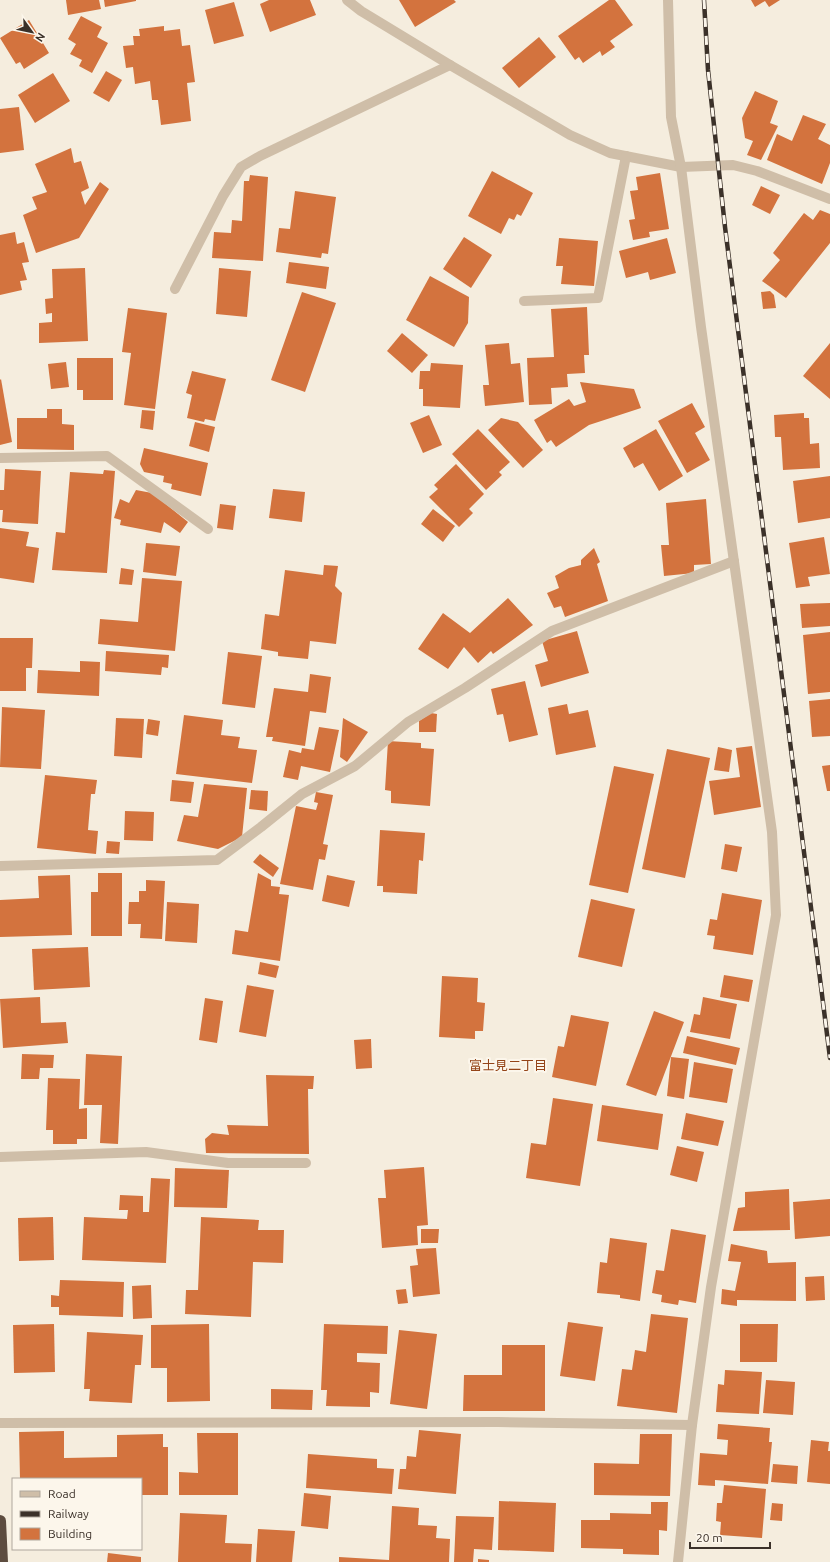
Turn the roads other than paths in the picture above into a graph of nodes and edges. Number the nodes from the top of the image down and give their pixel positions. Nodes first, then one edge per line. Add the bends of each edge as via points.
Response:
1 (347, 0) edge
2 (668, 0) edge
3 (450, 65) junction
4 (626, 156) junction
5 (681, 167) junction
6 (830, 198) edge
7 (175, 289) dead end
8 (524, 301) dead end
9 (0, 458) edge
10 (208, 529) dead end
11 (734, 561) junction
12 (0, 866) edge
13 (0, 1157) edge
14 (306, 1163) dead end
15 (0, 1423) edge
16 (692, 1425) junction
17 (0, 1521) edge
18 (2, 1562) edge
19 (678, 1562) edge

1 - 3 street
2 - 5 street via 671,117
3 - 4 street via 570,135 610,153
3 - 7 street via 241,167 223,196
4 - 5 street
4 - 8 street via 598,298
5 - 6 street via 733,165
5 - 11 street
9 - 10 street via 107,456
11 - 12 street via 552,631 408,722 355,766 302,794 217,860
11 - 16 street via 772,832 776,915 711,1287
13 - 14 street via 146,1152 228,1163
15 - 16 street via 498,1422
16 - 19 street
17 - 18 highway

